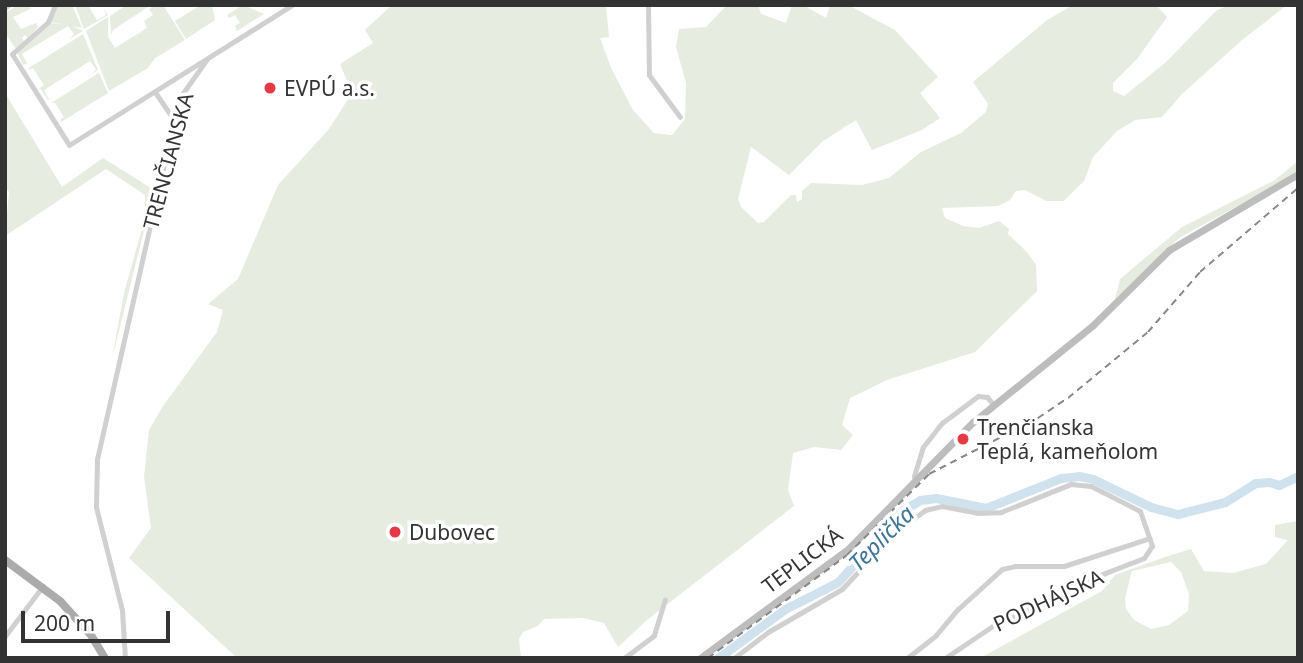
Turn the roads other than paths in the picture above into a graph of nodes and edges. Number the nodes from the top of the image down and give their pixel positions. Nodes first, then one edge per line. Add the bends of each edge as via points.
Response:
1 (55, 5) edge
2 (292, 5) edge
3 (648, 5) edge
4 (207, 59) junction
5 (168, 83) junction
6 (155, 92) junction
7 (183, 93) junction
8 (681, 117) dead end
9 (174, 120) junction
10 (1298, 174) edge
11 (993, 404) junction
12 (915, 480) junction
13 (1150, 538) junction
14 (5, 560) edge
15 (43, 586) junction
16 (665, 600) dead end
17 (5, 636) edge
18 (105, 658) edge
19 (125, 658) edge
20 (624, 658) edge
21 (700, 658) edge
22 (734, 658) edge
23 (907, 658) edge
24 (944, 658) edge

1 - 6 street, TRENČIANSKA via 48,22 12,54 69,145
2 - 4 street, TRENČIANSKA
3 - 8 street via 649,75
4 - 5 street, TRENČIANSKA
4 - 7 street, TRENČIANSKA
5 - 6 street, TRENČIANSKA
5 - 7 street
6 - 9 street
7 - 9 street, TRENČIANSKA
9 - 19 street, TRENČIANSKA via 99,439 95,479 99,522 122,610
10 - 11 main road, TEPLICKÁ via 1188,237 1070,344
11 - 12 main road, TEPLICKÁ
11 - 12 street via 978,396 942,423 923,447
12 - 21 main road, TEPLICKÁ via 849,548
13 - 22 street via 1140,511 1085,485 1061,485 1001,512 932,508 895,532 842,589 768,632
13 - 23 street via 1064,566 1002,569
13 - 24 street, PODHÁJSKA via 1152,546 1144,558 993,625
14 - 15 main road
15 - 17 street
15 - 18 main road via 76,617
16 - 20 street via 654,635

